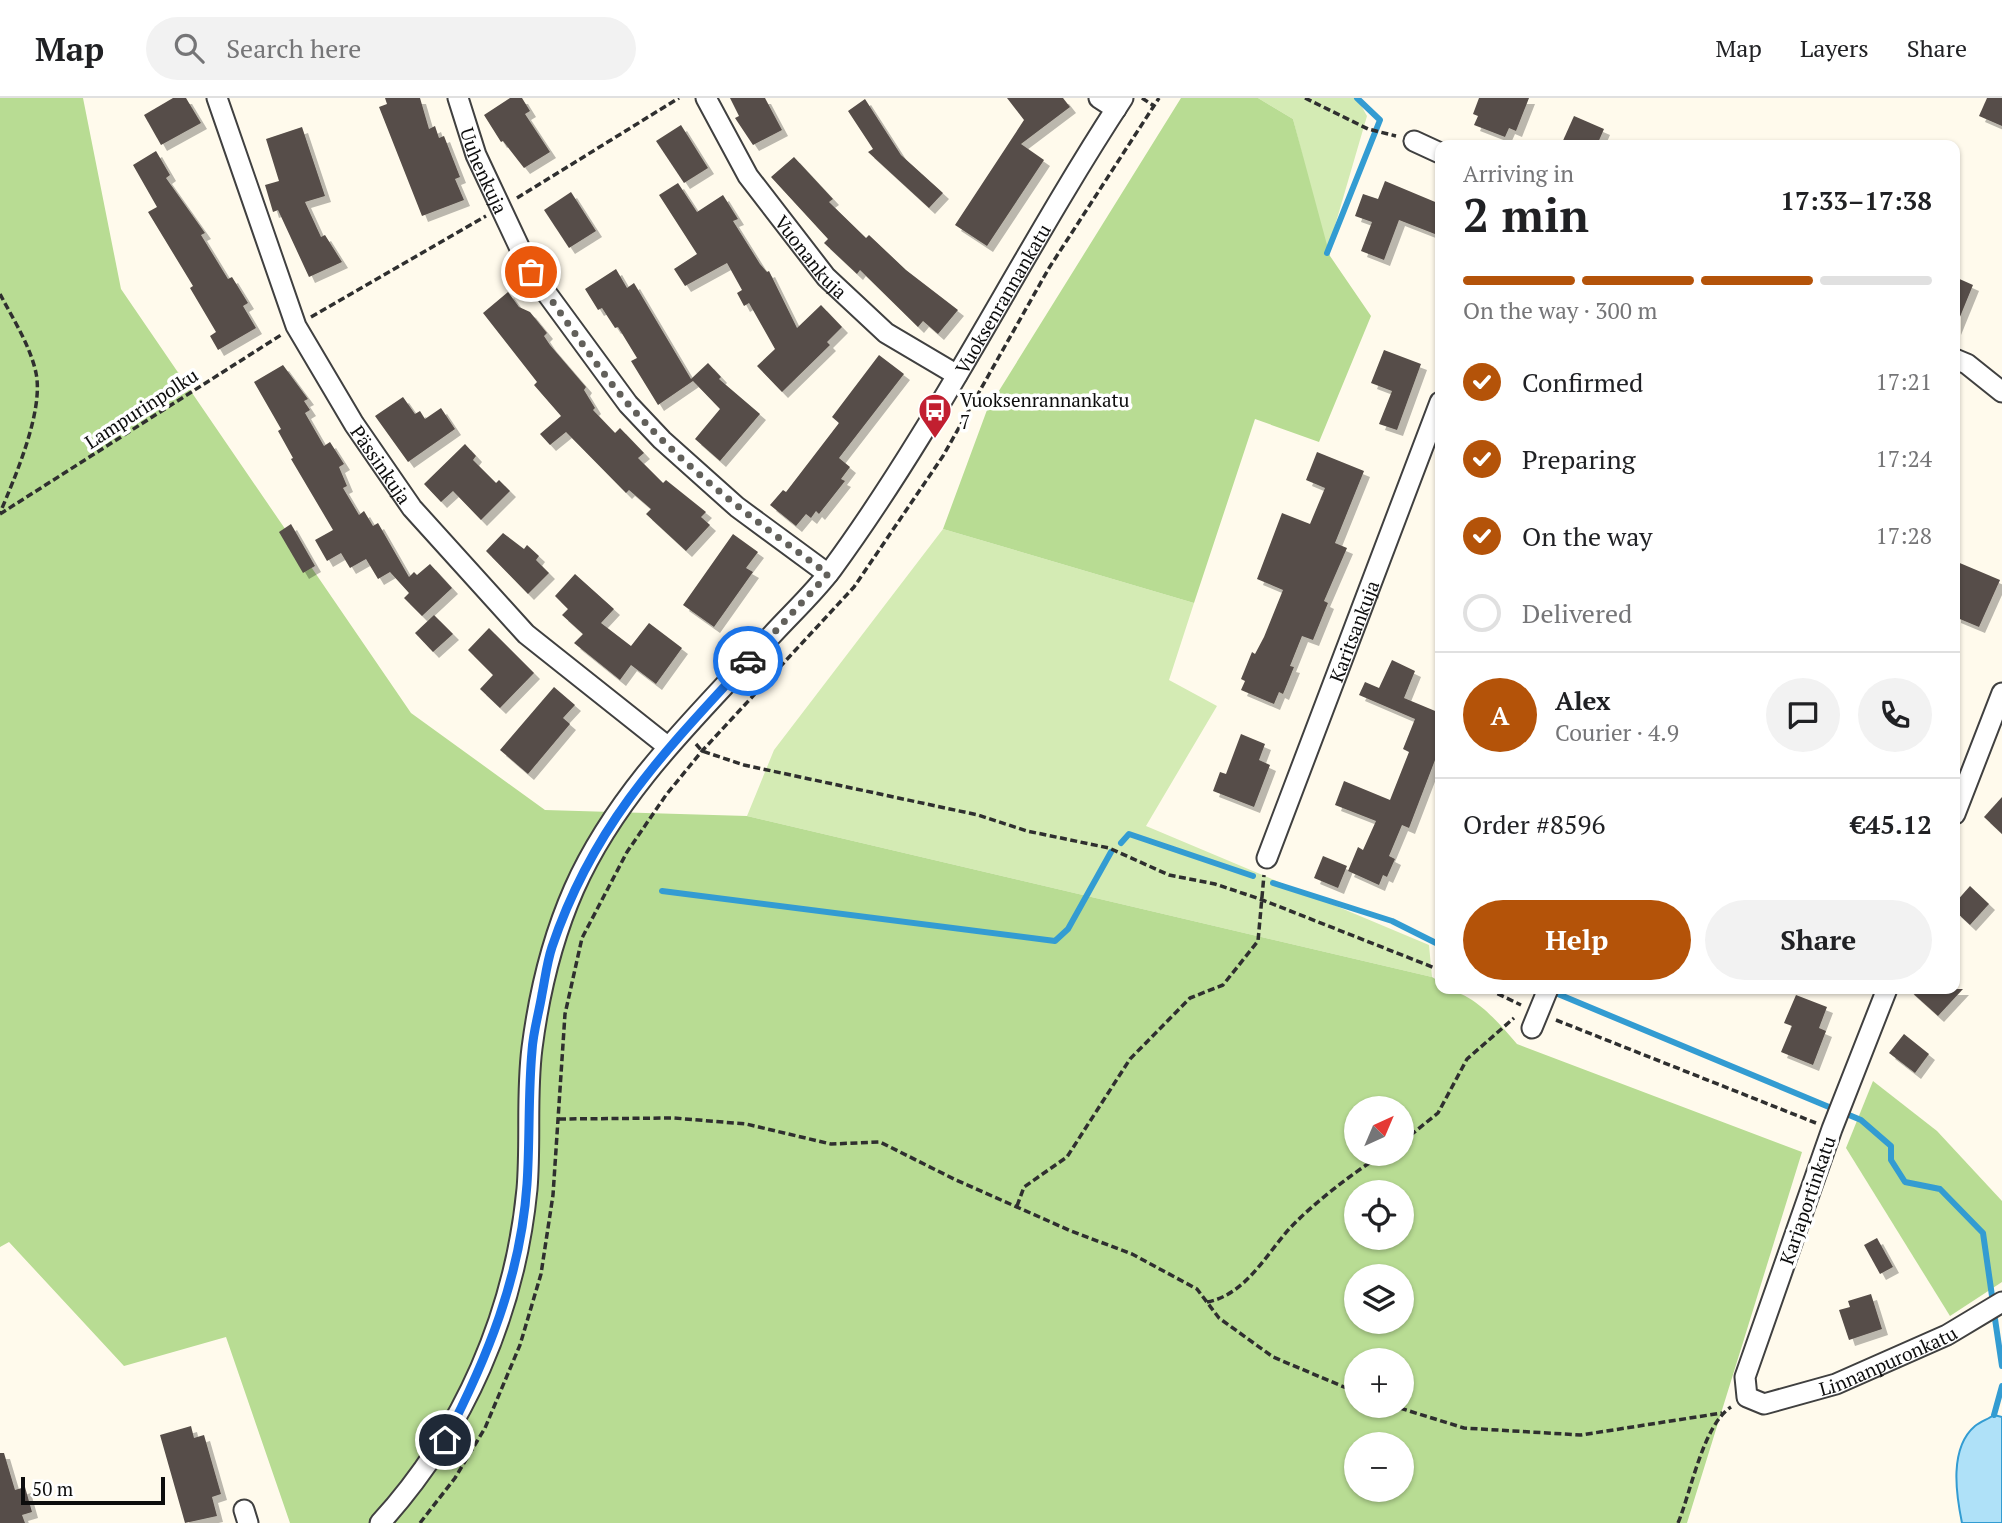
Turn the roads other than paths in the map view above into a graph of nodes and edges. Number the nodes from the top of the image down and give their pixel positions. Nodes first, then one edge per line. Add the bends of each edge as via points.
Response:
1 (217, 98) edge
2 (458, 98) edge
3 (706, 98) edge
4 (1098, 98) edge
5 (1119, 104) edge
6 (1414, 141) dead end
7 (1435, 151) edge
8 (1960, 361) edge
9 (957, 376) junction
10 (2002, 392) edge
11 (1435, 415) edge
12 (828, 574) junction
13 (2002, 693) edge
14 (667, 746) junction
15 (1960, 801) edge
16 (1267, 858) road end
17 (1546, 994) edge
18 (1885, 994) edge
19 (1535, 1021) road end
20 (2002, 1302) edge
21 (1756, 1400) joint
22 (380, 1523) edge

1 - 14 street, Pässinkuja via 296,326 354,424 412,508 526,634
2 - 12 street, Uuhenkuja via 476,155 531,272 628,404 737,508
3 - 9 street, Vuonankuja via 748,176 826,277 886,333
4 - 5 street
5 - 9 street, Vuoksenrannankatu via 1045,220
6 - 7 street
8 - 10 street
9 - 12 street, Vuoksenrannankatu
11 - 16 street, Karitsankuja
12 - 14 street, Vuoksenrannankatu
13 - 15 street
14 - 22 street, Vuoksenrannankatu via 610,822 575,887 551,950 532,1049 527,1185 519,1252 502,1314 445,1440 409,1492
17 - 19 street
18 - 21 street, Karjaportinkatu via 1745,1377
20 - 21 street, Linnanpuronkatu via 1947,1335 1836,1384

